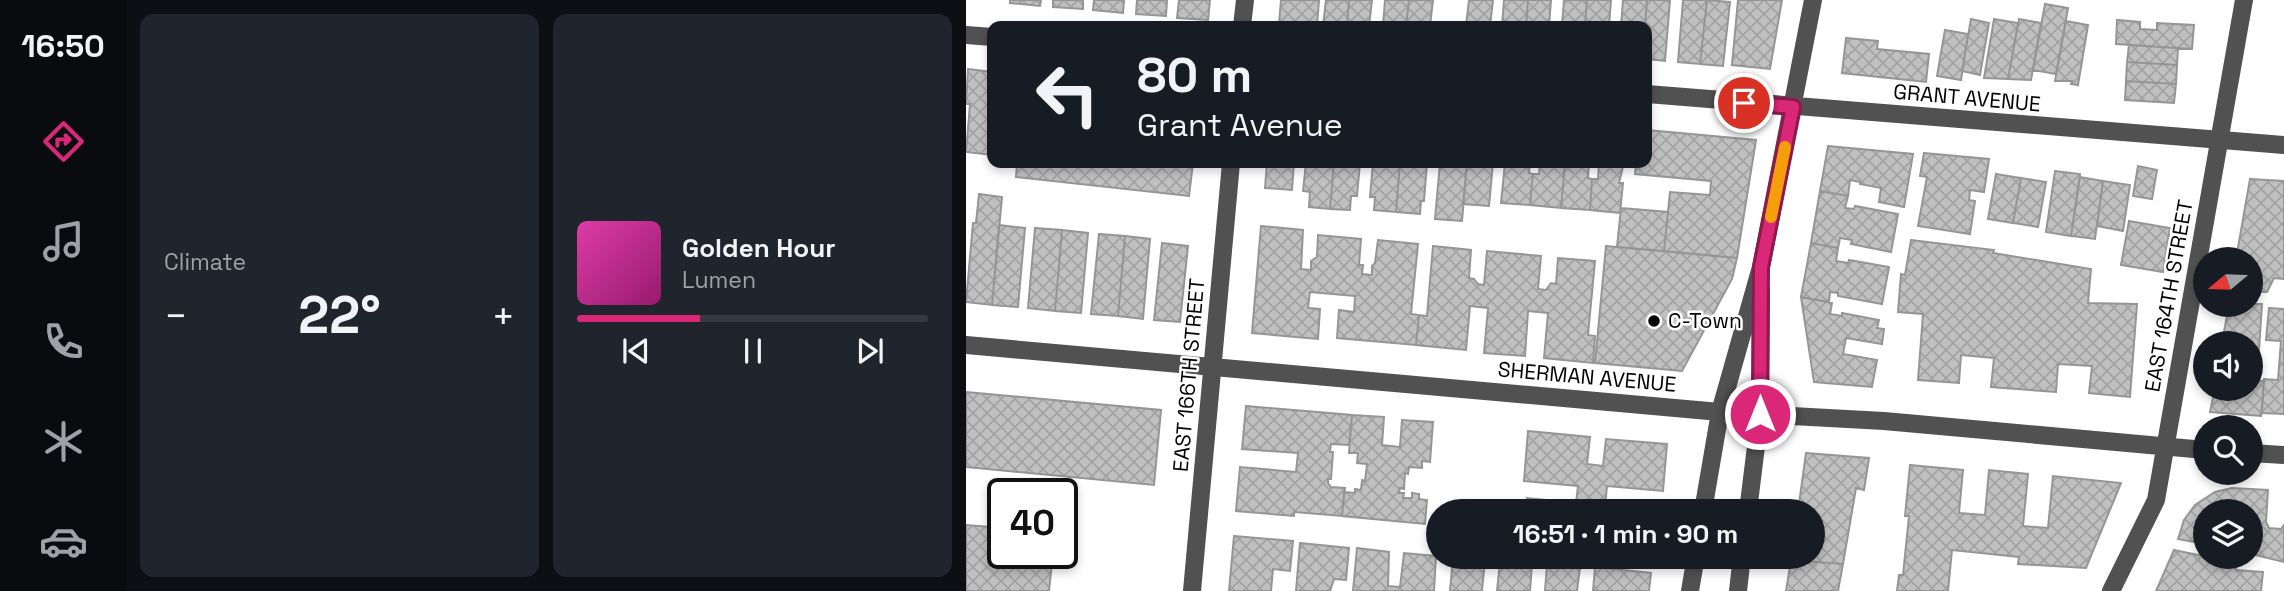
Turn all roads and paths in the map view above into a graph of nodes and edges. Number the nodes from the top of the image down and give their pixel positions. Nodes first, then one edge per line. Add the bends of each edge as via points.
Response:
1 (1245, 0) edge
2 (1813, 0) edge
3 (2244, 0) edge
4 (1243, 21) edge
5 (966, 35) edge
6 (987, 37) edge
7 (1652, 94) edge
8 (1793, 107) junction
9 (2220, 141) junction
10 (2284, 145) edge
11 (1230, 168) edge
12 (1761, 267) junction
13 (966, 345) edge
14 (1212, 366) junction
15 (1720, 412) junction
16 (1760, 414) junction
17 (2166, 448) junction
18 (2193, 449) edge
19 (2263, 454) edge
20 (2284, 456) edge
21 (1705, 499) edge
22 (1749, 499) edge
23 (1694, 569) edge
24 (1741, 569) edge
25 (1192, 591) edge
26 (1690, 591) edge
27 (1738, 591) edge
28 (2111, 591) edge

1 - 4 street
2 - 8 street
3 - 9 street, EAST 164TH STREET
5 - 6 street
7 - 8 street, GRANT AVENUE
8 - 9 street, GRANT AVENUE
8 - 12 street
9 - 10 street, GRANT AVENUE
9 - 17 street, EAST 164TH STREET
11 - 14 street, EAST 166TH STREET
12 - 15 street
12 - 16 street
13 - 14 street, SHERMAN AVENUE
14 - 15 street, SHERMAN AVENUE
14 - 25 street, EAST 166TH STREET
15 - 16 street, SHERMAN AVENUE
15 - 21 street
16 - 17 street, SHERMAN AVENUE
16 - 22 street
17 - 18 street, SHERMAN AVENUE
17 - 28 street, EAST 164TH STREET via 2156,500
19 - 20 street
23 - 26 street
24 - 27 street

